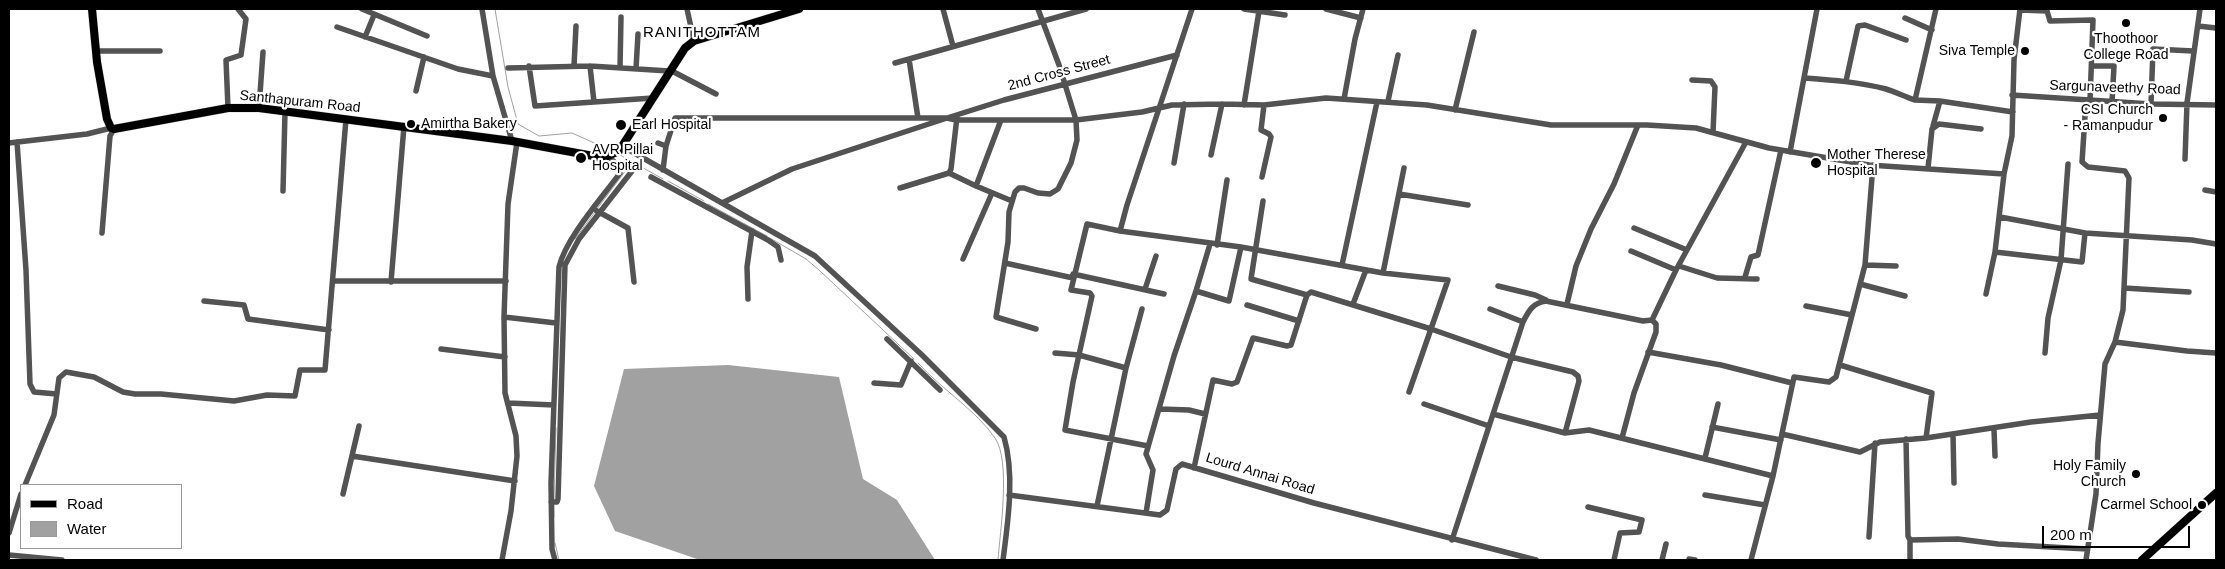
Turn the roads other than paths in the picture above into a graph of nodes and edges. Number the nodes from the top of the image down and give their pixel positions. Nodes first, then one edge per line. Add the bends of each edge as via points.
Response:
1 (92, 9) edge
2 (238, 9) edge
3 (362, 9) edge
4 (482, 9) edge
5 (687, 9) edge
6 (799, 9) edge
7 (943, 9) edge
8 (1038, 9) edge
9 (1086, 9) edge
10 (1192, 9) edge
11 (1244, 9) edge
12 (1326, 9) edge
13 (1363, 9) edge
14 (1817, 9) edge
15 (1936, 9) edge
16 (2020, 9) edge
17 (2200, 9) edge
18 (1259, 11) junction
19 (374, 15) junction
20 (1285, 15) dead end
21 (621, 17) dead end
22 (1360, 18) junction
23 (1905, 18) dead end
24 (1042, 20) junction
25 (576, 26) dead end
26 (2198, 26) junction
27 (337, 27) dead end
28 (2216, 28) edge
29 (1932, 30) junction
30 (1474, 32) dead end
31 (638, 34) dead end
32 (427, 36) dead end
33 (365, 37) junction
34 (1906, 40) dead end
35 (694, 41) junction
36 (954, 46) junction
37 (96, 50) junction
38 (2193, 50) junction
39 (160, 51) dead end
40 (263, 52) dead end
41 (1177, 55) junction
42 (1398, 55) dead end
43 (424, 57) junction
44 (910, 59) junction
45 (895, 63) dead end
46 (529, 66) junction
47 (574, 66) junction
48 (590, 66) junction
49 (2092, 66) junction
50 (508, 68) dead end
51 (620, 68) junction
52 (636, 69) junction
53 (670, 71) junction
54 (493, 76) junction
55 (1805, 78) junction
56 (1692, 80) dead end
57 (1846, 81) junction
58 (1064, 84) junction
59 (416, 91) dead end
60 (716, 94) dead end
61 (2012, 95) junction
62 (653, 98) junction
63 (1344, 99) junction
64 (1915, 100) junction
65 (1388, 101) junction
66 (1940, 101) junction
67 (2088, 101) junction
68 (594, 102) junction
69 (1377, 102) junction
70 (2112, 102) junction
71 (2187, 103) junction
72 (1184, 104) junction
73 (1222, 104) junction
74 (2151, 104) junction
75 (1244, 105) junction
76 (1264, 105) junction
77 (2216, 105) edge
78 (228, 108) junction
79 (259, 108) junction
80 (1158, 108) junction
81 (1455, 110) junction
82 (285, 112) junction
83 (2014, 112) junction
84 (918, 118) junction
85 (947, 118) junction
86 (957, 118) junction
87 (346, 119) junction
88 (1001, 120) junction
89 (1076, 120) junction
90 (1638, 125) junction
91 (404, 126) junction
92 (1934, 126) junction
93 (112, 128) junction
94 (1981, 129) dead end
95 (1713, 132) junction
96 (9, 142) edge
97 (17, 142) junction
98 (515, 142) junction
99 (1746, 142) junction
100 (658, 143) dead end
101 (666, 146) junction
102 (1781, 150) junction
103 (615, 152) junction
104 (1790, 152) junction
105 (1211, 155) dead end
106 (2185, 159) dead end
107 (1174, 163) dead end
108 (2068, 164) dead end
109 (1874, 165) junction
110 (1404, 168) dead end
111 (1928, 168) junction
112 (663, 170) junction
113 (632, 171) dead end
114 (949, 173) junction
115 (669, 174) junction
116 (2004, 174) junction
117 (651, 177) dead end
118 (1262, 178) dead end
119 (1226, 180) dead end
120 (664, 184) junction
121 (976, 186) junction
122 (900, 188) dead end
123 (2205, 190) dead end
124 (284, 191) dead end
125 (2216, 192) edge
126 (992, 193) junction
127 (1399, 194) junction
128 (710, 197) junction
129 (1012, 200) junction
130 (1264, 201) dead end
131 (722, 203) junction
132 (705, 205) junction
133 (1468, 205) dead end
134 (596, 211) junction
135 (2000, 217) junction
136 (1634, 228) dead end
137 (2063, 229) junction
138 (752, 231) junction
139 (1120, 231) junction
140 (2085, 232) junction
141 (102, 233) dead end
142 (2126, 235) junction
143 (1210, 244) junction
144 (1217, 244) junction
145 (2216, 244) edge
146 (1241, 247) junction
147 (1255, 250) junction
148 (1687, 250) junction
149 (1631, 251) dead end
150 (1995, 252) junction
151 (1156, 256) dead end
152 (963, 258) dead end
153 (781, 260) dead end
154 (2061, 260) junction
155 (1004, 263) junction
156 (1342, 265) junction
157 (1865, 265) junction
158 (1896, 266) dead end
159 (1678, 268) junction
160 (1366, 270) junction
161 (1383, 273) junction
162 (1073, 276) junction
163 (1745, 277) junction
164 (1757, 279) dead end
165 (334, 281) junction
166 (506, 281) junction
167 (391, 282) junction
168 (634, 282) dead end
169 (1860, 284) junction
170 (1498, 286) dead end
171 (2124, 288) junction
172 (1145, 289) junction
173 (1196, 291) junction
174 (2189, 292) dead end
175 (1164, 294) dead end
176 (1986, 294) dead end
177 (1307, 295) junction
178 (1905, 296) dead end
179 (748, 299) dead end
180 (204, 301) dead end
181 (1546, 301) junction
182 (1353, 304) junction
183 (1567, 304) junction
184 (1247, 305) dead end
185 (1806, 306) dead end
186 (1142, 309) dead end
187 (1490, 309) dead end
188 (1852, 315) junction
189 (504, 316) junction
190 (1652, 320) junction
191 (1299, 322) junction
192 (1523, 322) junction
193 (556, 323) junction
194 (1036, 329) dead end
195 (1431, 329) junction
196 (329, 330) junction
197 (887, 339) dead end
198 (2115, 342) junction
199 (441, 350) dead end
200 (1648, 352) junction
201 (1055, 353) dead end
202 (2046, 353) dead end
203 (2216, 353) edge
204 (922, 355) junction
205 (1079, 355) junction
206 (505, 357) junction
207 (1511, 358) junction
208 (912, 362) junction
209 (1840, 365) junction
210 (1126, 368) junction
211 (874, 383) dead end
212 (1792, 383) junction
213 (940, 390) dead end
214 (1409, 392) dead end
215 (57, 394) junction
216 (508, 403) junction
217 (1424, 404) dead end
218 (1718, 404) dead end
219 (556, 406) junction
220 (1160, 409) junction
221 (1206, 414) junction
222 (1493, 414) junction
223 (2100, 415) junction
224 (359, 426) dead end
225 (1489, 426) junction
226 (1712, 427) junction
227 (1994, 429) junction
228 (1565, 433) junction
229 (1953, 434) junction
230 (1781, 437) junction
231 (1622, 438) junction
232 (1926, 438) junction
233 (1110, 439) junction
234 (1906, 439) junction
235 (1875, 443) junction
236 (1148, 446) junction
237 (352, 456) junction
238 (1995, 456) dead end
239 (1704, 458) junction
240 (1194, 468) junction
241 (1773, 476) junction
242 (514, 481) junction
243 (1954, 483) dead end
244 (25, 484) edge
245 (2216, 493) edge
246 (343, 494) dead end
247 (1009, 495) junction
248 (1705, 495) dead end
249 (20, 497) edge
250 (1765, 505) junction
251 (1097, 506) junction
252 (1588, 508) dead end
253 (1146, 513) junction
254 (9, 533) edge
255 (1869, 537) dead end
256 (1452, 540) junction
257 (1910, 540) junction
258 (1666, 544) dead end
259 (2087, 549) junction
260 (9, 555) edge
261 (62, 560) edge
262 (502, 560) edge
263 (555, 560) edge
264 (1003, 560) edge
265 (1536, 560) edge
266 (1614, 560) edge
267 (1662, 560) edge
268 (1751, 560) edge
269 (1910, 560) edge
270 (2086, 560) edge
271 (2142, 560) edge

1 - 37 main road
2 - 78 street via 246,19 241,55 226,60
3 - 19 street
4 - 54 street
5 - 35 street
6 - 35 main road
7 - 36 street
8 - 24 street
9 - 24 street
10 - 41 street
11 - 18 street
12 - 22 street
13 - 22 street
14 - 55 street
15 - 29 street
16 - 49 street via 2047,11 2050,21 2093,20
16 - 61 street
17 - 26 street
18 - 20 street
18 - 75 street
19 - 32 street
19 - 33 street
21 - 51 street
22 - 63 street
23 - 29 street
24 - 36 street
24 - 58 street
25 - 47 street
26 - 28 street
26 - 38 street
27 - 33 street
29 - 64 street
30 - 81 street
31 - 52 street
33 - 43 street
34 - 57 street via 1865,25 1858,26
35 - 53 main road via 685,48
36 - 44 street
37 - 39 street
37 - 93 main road via 106,119
38 - 71 street
38 - 74 street via 2153,49
40 - 79 street
41 - 58 street, 2nd Cross Street
41 - 80 street
42 - 65 street
43 - 54 street via 458,69
43 - 59 street
44 - 45 street
44 - 84 street
46 - 47 street
46 - 50 street
46 - 68 street via 535,106
47 - 48 street
48 - 51 street
48 - 68 street
49 - 67 street
49 - 70 street via 2114,66
51 - 52 street
52 - 53 street
53 - 60 street
53 - 62 main road
54 - 98 street
55 - 57 street
55 - 104 street
56 - 95 street via 1710,81 1715,87
57 - 64 street via 1887,89
58 - 86 street, 2nd Cross Street
58 - 89 street
61 - 67 street, Sargunaveethy Road
61 - 83 street
62 - 68 street
62 - 103 main road
63 - 69 street
63 - 76 street
64 - 66 street
65 - 69 street
65 - 81 street
66 - 83 street
66 - 92 street
67 - 70 street, Sargunaveethy Road
67 - 142 street via 2082,162 2128,173
69 - 156 street
70 - 74 street, Sargunaveethy Road
71 - 74 street, Sargunaveethy Road
71 - 77 street, Sargunaveethy Road
71 - 106 street
72 - 73 street
72 - 80 street
72 - 107 street
73 - 75 street
73 - 105 street
75 - 76 street
76 - 118 street via 1261,130 1271,137
78 - 79 main road, Santhapuram Road
78 - 93 main road, Santhapuram Road via 120,130
79 - 82 main road, Santhapuram Road
80 - 89 street
80 - 139 street
81 - 90 street via 1551,125
82 - 87 main road, Santhapuram Road
82 - 124 street
83 - 116 street
84 - 85 street
84 - 101 street via 675,118
85 - 86 street, 2nd Cross Street
85 - 131 street, 2nd Cross Street via 792,169
86 - 88 street
86 - 114 street
87 - 91 main road, Santhapuram Road
87 - 165 street
88 - 89 street
88 - 121 street
89 - 129 street via 1077,140 1071,163 1058,189 1050,194 1018,188
90 - 95 street
90 - 183 street via 1587,238
91 - 98 main road, Santhapuram Road
91 - 167 street
92 - 94 street
92 - 111 street
93 - 97 street
93 - 141 street
95 - 99 street
96 - 97 street
97 - 215 street via 30,384 34,392
98 - 103 main road, Santhapuram Road
98 - 166 street via 508,204
99 - 102 street
99 - 148 street
100 - 101 street
101 - 112 street
102 - 104 street
102 - 163 street via 1758,255 1751,257
103 - 112 street
103 - 134 street via 621,171
104 - 109 street
108 - 137 street
109 - 111 street
109 - 157 street
110 - 127 street
111 - 116 street
112 - 115 street
113 - 134 street
114 - 121 street
114 - 122 street
115 - 120 street
115 - 128 street
116 - 135 street
117 - 120 street
119 - 144 street
120 - 132 street
121 - 126 street
123 - 125 street
126 - 129 street
126 - 152 street
127 - 133 street
127 - 161 street
128 - 131 street
128 - 132 street
129 - 155 street
130 - 147 street
131 - 204 street via 815,256
132 - 138 street
134 - 168 street via 628,228
134 - 193 street via 561,258
134 - 219 street via 565,264
135 - 137 street
135 - 150 street
136 - 148 street
137 - 140 street
137 - 154 street
138 - 153 street via 778,247
138 - 179 street via 747,268
139 - 143 street
139 - 162 street via 1087,224
140 - 142 street
140 - 154 street via 2082,262
142 - 145 street
142 - 171 street
143 - 144 street
143 - 173 street
144 - 146 street
146 - 147 street
146 - 173 street via 1230,301
147 - 156 street
147 - 177 street via 1251,279
148 - 159 street
149 - 159 street
150 - 154 street
150 - 176 street
151 - 172 street
154 - 202 street via 2048,318
155 - 162 street
155 - 194 street via 996,317
156 - 160 street
157 - 158 street
157 - 169 street
159 - 163 street via 1716,278
159 - 190 street
160 - 161 street
160 - 182 street
161 - 195 street via 1448,280
162 - 172 street
162 - 205 street via 1071,290 1092,296
163 - 164 street
165 - 167 street
165 - 196 street
166 - 167 street
166 - 189 street
169 - 178 street
169 - 188 street
170 - 181 street
171 - 174 street
171 - 198 street via 2123,310
172 - 175 street
173 - 220 street
177 - 182 street via 1313,292
177 - 191 street
180 - 196 street via 244,305 248,319
181 - 183 street
181 - 192 street via 1530,308
182 - 195 street
183 - 190 street via 1643,321
184 - 191 street
185 - 188 street
186 - 210 street
187 - 192 street
188 - 209 street
189 - 193 street
189 - 206 street
190 - 200 street via 1657,328
191 - 221 street via 1289,346 1254,338 1237,382 1232,384 1214,379 1211,382
192 - 207 street
193 - 219 street
195 - 207 street
195 - 214 street
196 - 215 street via 325,370 300,370 294,396 267,395 234,401 128,394 101,380 72,371 60,378
197 - 208 street
198 - 203 street
198 - 223 street via 2105,364
199 - 206 street
200 - 212 street via 1721,365
200 - 231 street
201 - 205 street
204 - 208 street
204 - 247 street via 1004,437
205 - 210 street
205 - 233 street via 1065,430
206 - 216 street
207 - 222 street
207 - 228 street via 1566,370 1578,376
208 - 211 street via 901,385
208 - 213 street
209 - 212 street via 1833,381 1796,377
209 - 232 street via 1932,392
210 - 233 street
212 - 230 street
215 - 244 street via 50,425
216 - 219 street
216 - 242 street via 516,436
217 - 225 street
218 - 226 street
219 - 263 street via 551,502
220 - 221 street
220 - 236 street
221 - 240 street
222 - 225 street
222 - 228 street
223 - 227 street
223 - 259 street via 2096,494
224 - 237 street
225 - 256 street
226 - 230 street
226 - 239 street
227 - 229 street
227 - 238 street
228 - 231 street via 1589,430
229 - 232 street
229 - 243 street
230 - 235 street via 1855,452
230 - 241 street
231 - 239 street
232 - 234 street
233 - 236 street
233 - 251 street
234 - 235 street
234 - 257 street
235 - 255 street
236 - 253 street via 1146,457 1153,470
237 - 242 street
237 - 246 street
239 - 241 street
240 - 253 street, Lourd Annai Road via 1182,464 1176,469 1164,514
240 - 256 street, Lourd Annai Road
241 - 250 street
242 - 262 street
245 - 271 main road
247 - 251 street, Lourd Annai Road
247 - 264 street
248 - 250 street
249 - 254 street
250 - 268 street
251 - 253 street, Lourd Annai Road
252 - 266 street via 1642,520 1639,532 1620,533
256 - 265 street, Lourd Annai Road
257 - 259 street via 1958,539
257 - 269 street
258 - 267 street
259 - 270 street
260 - 261 street

